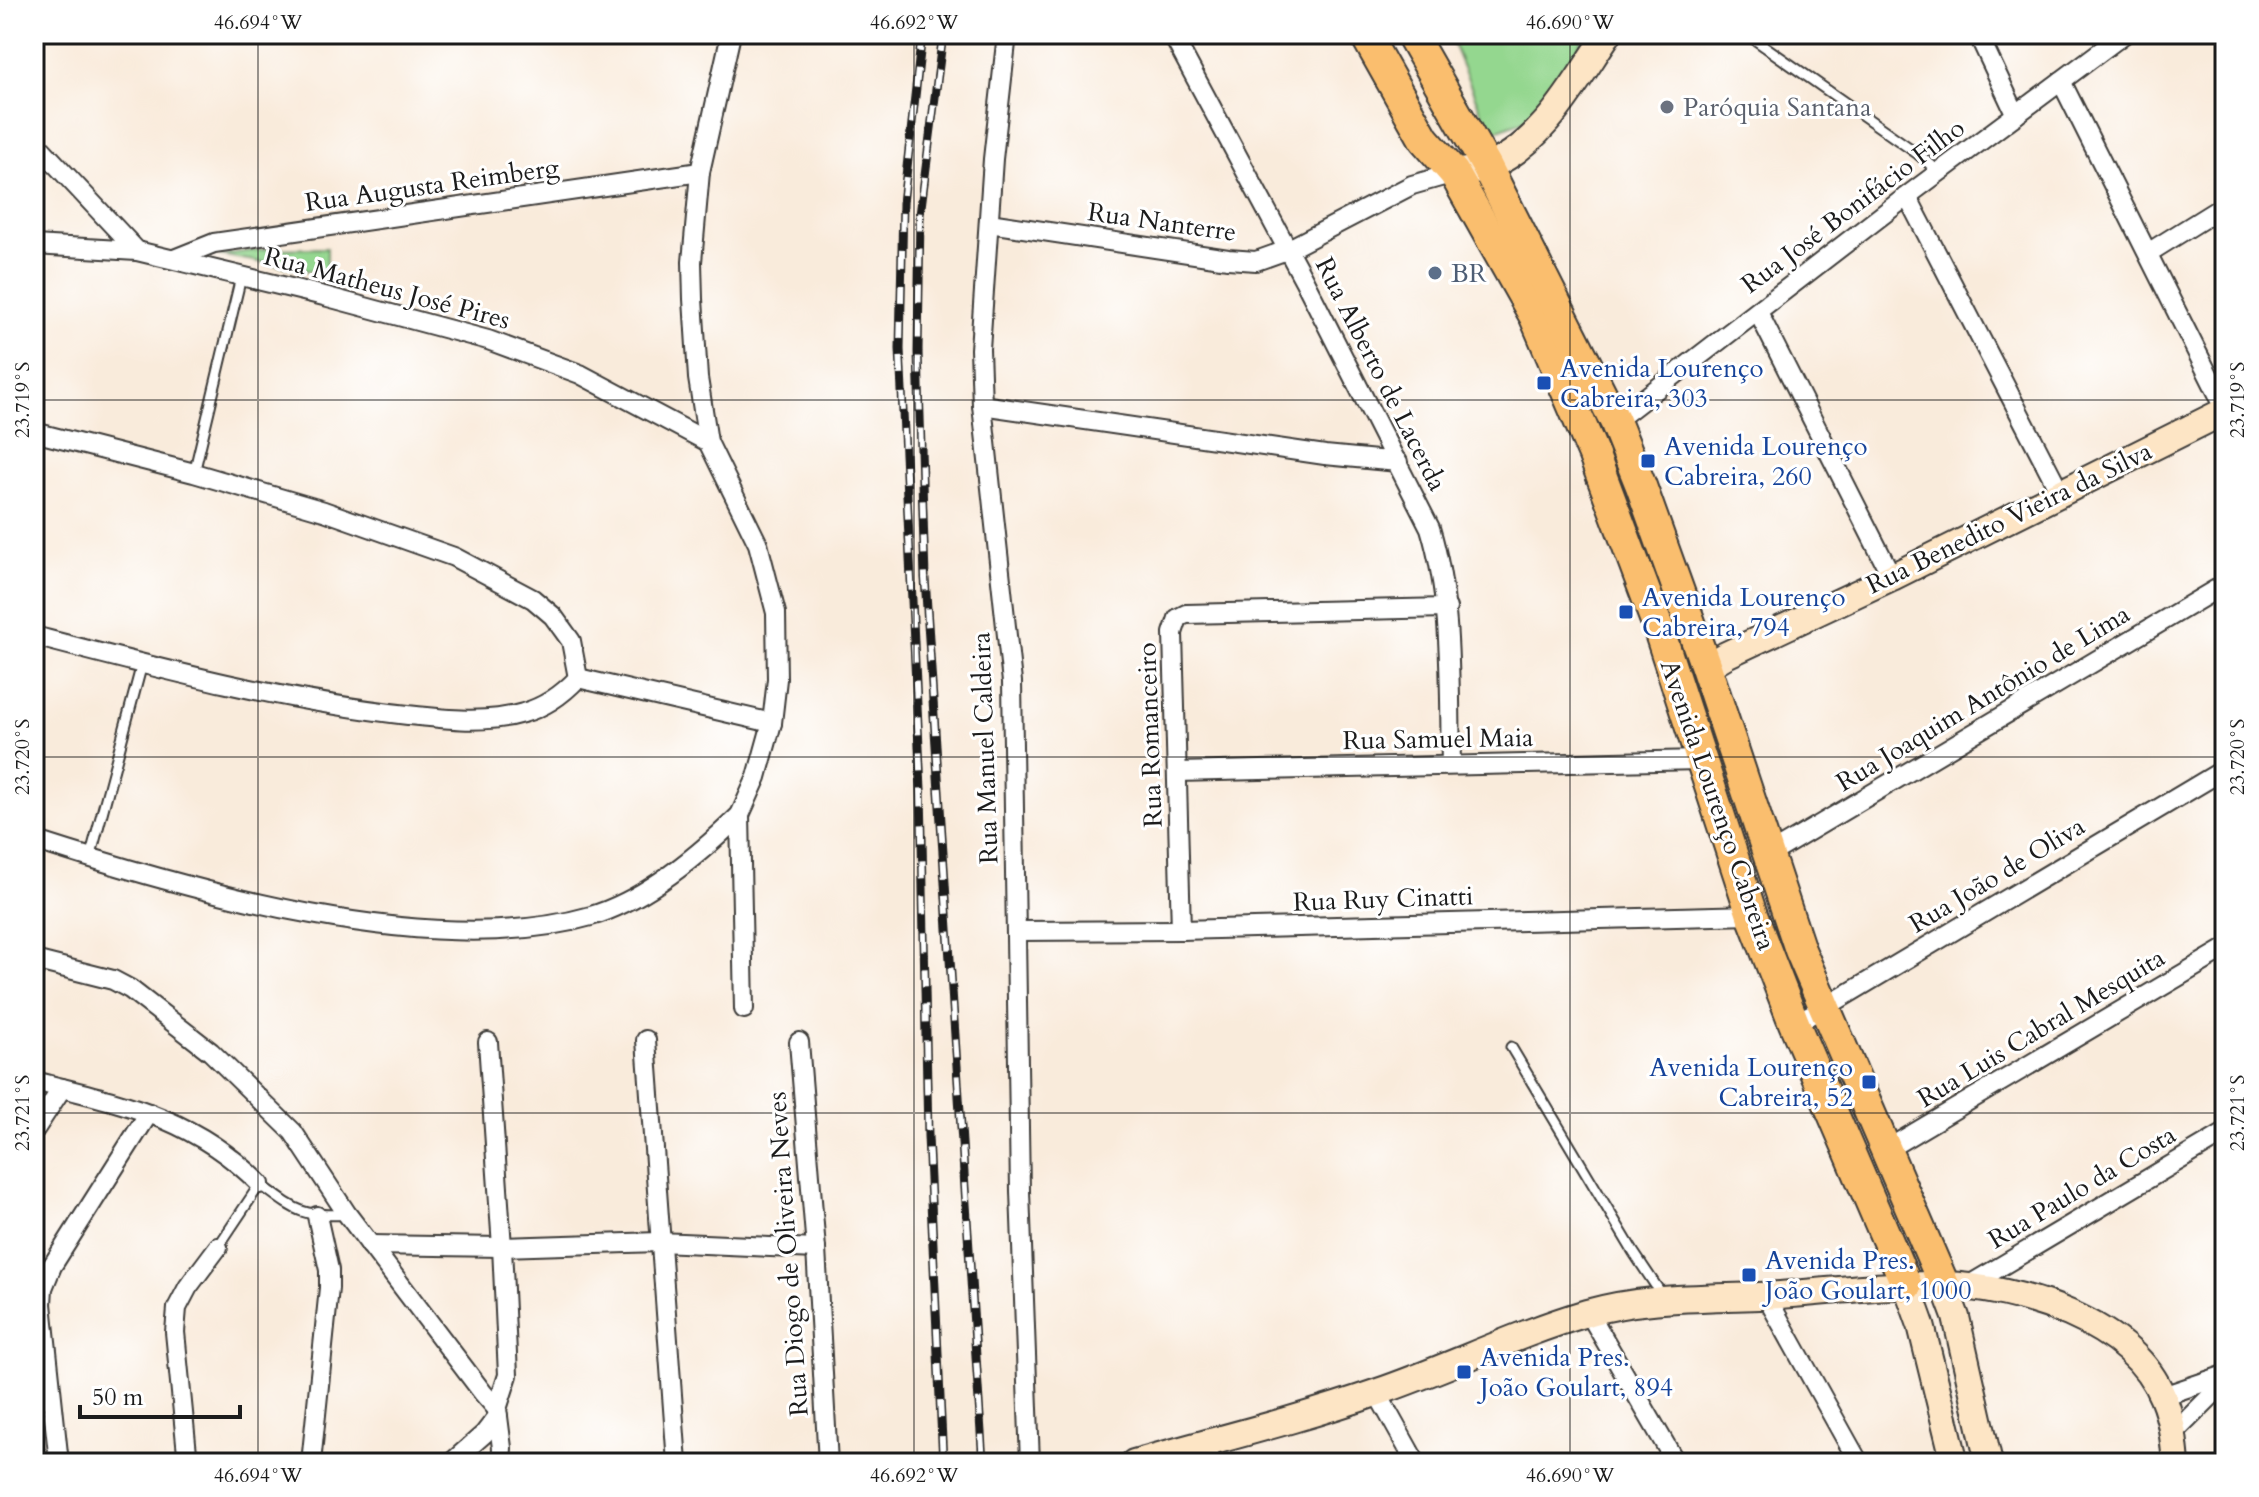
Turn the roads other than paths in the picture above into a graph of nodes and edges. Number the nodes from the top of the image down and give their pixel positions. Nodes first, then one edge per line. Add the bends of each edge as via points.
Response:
1 (731, 34) edge
2 (1007, 34) edge
3 (1172, 34) edge
4 (1365, 34) edge
5 (1411, 34) edge
6 (1608, 34) edge
7 (1747, 34) edge
8 (1978, 34) edge
9 (2124, 34) edge
10 (2061, 81) junction
11 (2016, 115) junction
12 (34, 141) edge
13 (1487, 167) junction
14 (700, 172) junction
15 (1939, 172) junction
16 (1454, 173) junction
17 (1907, 196) junction
18 (2225, 205) edge
19 (989, 223) junction
20 (34, 245) edge
21 (1287, 250) junction
22 (137, 251) junction
23 (2148, 253) junction
24 (174, 259) junction
25 (241, 277) junction
26 (1758, 312) junction
27 (982, 405) junction
28 (2225, 409) edge
29 (1615, 421) junction
30 (34, 432) edge
31 (708, 442) junction
32 (1398, 462) junction
33 (194, 473) junction
34 (2061, 494) junction
35 (1892, 577) junction
36 (2225, 584) edge
37 (1447, 608) junction
38 (34, 636) edge
39 (142, 664) junction
40 (1706, 667) junction
41 (578, 678) junction
42 (772, 723) junction
43 (1700, 760) junction
44 (1451, 764) junction
45 (2225, 769) edge
46 (1177, 772) junction
47 (740, 815) junction
48 (34, 840) edge
49 (1767, 856) junction
50 (90, 858) junction
51 (1752, 915) junction
52 (1181, 930) junction
53 (1016, 931) junction
54 (2225, 949) edge
55 (38, 960) edge
56 (34, 983) edge
57 (1824, 1008) junction
58 (744, 1009) dead end
59 (1794, 1023) junction
60 (646, 1040) dead end
61 (488, 1042) dead end
62 (799, 1042) dead end
63 (1511, 1047) dead end
64 (34, 1081) edge
65 (62, 1088) junction
66 (149, 1113) junction
67 (34, 1131) edge
68 (2225, 1133) edge
69 (1884, 1151) junction
70 (260, 1184) junction
71 (347, 1214) junction
72 (317, 1216) junction
73 (659, 1242) junction
74 (370, 1245) junction
75 (218, 1247) joint
76 (502, 1247) junction
77 (816, 1249) junction
78 (1907, 1286) junction
79 (1955, 1286) junction
80 (1766, 1296) junction
81 (1666, 1301) junction
82 (1589, 1313) junction
83 (2225, 1375) edge
84 (2225, 1382) edge
85 (1377, 1393) junction
86 (2163, 1396) junction
87 (497, 1412) junction
88 (2173, 1434) junction
89 (1208, 1454) edge
90 (59, 1463) edge
91 (188, 1463) edge
92 (311, 1463) edge
93 (451, 1463) edge
94 (501, 1463) edge
95 (677, 1463) edge
96 (828, 1463) edge
97 (1030, 1463) edge
98 (1134, 1463) edge
99 (1416, 1463) edge
100 (1676, 1463) edge
101 (1859, 1463) edge
102 (1955, 1463) edge
103 (1989, 1463) edge
104 (2176, 1463) edge

1 - 14 street
2 - 19 street, Rua Manuel Caldeira
3 - 21 street, Rua Alberto de Lacerda
4 - 16 main road, Avenida Lourenço Cabreira via 1424,139
5 - 13 main road, Avenida Lourenço Cabreira
6 - 13 main road via 1537,134
7 - 15 lane
8 - 11 street
9 - 10 street, Rua José Bonifácio Filho
10 - 11 street, Rua José Bonifácio Filho
10 - 23 street
11 - 15 street, Rua José Bonifácio Filho
12 - 22 street
13 - 16 main road
13 - 29 main road, Avenida Lourenço Cabreira
14 - 24 street, Rua Augusta Reimberg via 214,243
14 - 31 street via 693,299
15 - 17 street, Rua José Bonifácio Filho
16 - 21 street, Rua Nanterre via 1412,185
16 - 43 main road, Avenida Lourenço Cabreira via 1535,317 1593,453 1657,624
17 - 26 street, Rua José Bonifácio Filho
17 - 34 street
18 - 23 street
19 - 21 street, Rua Nanterre via 1228,259 1256,261
19 - 27 street, Rua Manuel Caldeira via 980,349
20 - 22 street, Rua Matheus José Pires
21 - 32 street, Rua Alberto de Lacerda
22 - 24 street, Rua Matheus José Pires
23 - 28 street
24 - 25 street, Rua Matheus José Pires
25 - 31 street, Rua Matheus José Pires via 518,350 580,374
25 - 33 lane
26 - 29 street, Rua José Bonifácio Filho
26 - 35 street
27 - 32 street
27 - 53 street, Rua Manuel Caldeira via 1012,682
28 - 34 main road, Rua Benedito Vieira da Silva
29 - 40 main road, Avenida Lourenço Cabreira
30 - 33 street
31 - 42 street via 758,544 776,613
32 - 37 street, Rua Alberto de Lacerda via 1430,528
33 - 41 street via 393,534 498,578 553,616 571,641
34 - 35 main road, Rua Benedito Vieira da Silva
35 - 40 main road, Rua Benedito Vieira da Silva
36 - 49 street, Rua Joaquim Antônio de Lima
37 - 44 street, Rua Alberto de Lacerda
37 - 46 street, Rua Romanceiro via 1178,618 1173,633
38 - 39 street
39 - 41 street via 356,709 472,719 520,715 545,705
39 - 50 lane
40 - 49 main road, Avenida Lourenço Cabreira
41 - 42 street
42 - 47 street
43 - 44 street, Rua Samuel Maia
43 - 51 main road, Avenida Lourenço Cabreira
44 - 46 street, Rua Samuel Maia
45 - 57 street, Rua João de Oliva
46 - 52 street, Rua Romanceiro
47 - 50 street via 705,848 631,898 593,916 533,929 399,927 284,908
47 - 58 street
48 - 50 street
49 - 57 main road, Avenida Lourenço Cabreira
51 - 52 street, Rua Ruy Cinatti
51 - 59 main road, Avenida Lourenço Cabreira
52 - 53 street, Rua Ruy Cinatti
53 - 97 street, Rua Manuel Caldeira
54 - 69 street, Rua Luis Cabral Mesquita
55 - 56 lane
55 - 71 street via 130,989 211,1052 293,1132
57 - 59 street, Rua João de Oliva
57 - 69 main road, Avenida Lourenço Cabreira
59 - 78 main road, Avenida Lourenço Cabreira
60 - 73 street
61 - 76 street
62 - 77 street, Rua Diogo de Oliveira Neves
63 - 81 lane
64 - 65 street
65 - 66 street
65 - 67 street
66 - 70 street via 210,1142
66 - 90 street via 43,1288
68 - 79 street, Rua Paulo da Costa
69 - 79 main road, Avenida Lourenço Cabreira
70 - 72 lane via 293,1208
70 - 75 lane
71 - 72 lane
71 - 74 street
72 - 92 street via 329,1288
73 - 76 street
73 - 77 street
73 - 95 street
74 - 76 street
74 - 87 street
75 - 91 street via 177,1308
76 - 87 street via 508,1375
77 - 96 street, Rua Diogo de Oliveira Neves
78 - 79 main road
78 - 80 main road
78 - 102 main road
79 - 86 main road via 2018,1297 2096,1325 2126,1348
79 - 103 main road via 1956,1317
80 - 81 main road
80 - 101 street
81 - 82 main road
82 - 85 main road
82 - 100 street
83 - 86 street
84 - 88 street
85 - 89 main road
85 - 99 street
86 - 88 main road
87 - 93 street via 484,1434
87 - 94 street
88 - 104 main road
89 - 98 main road

